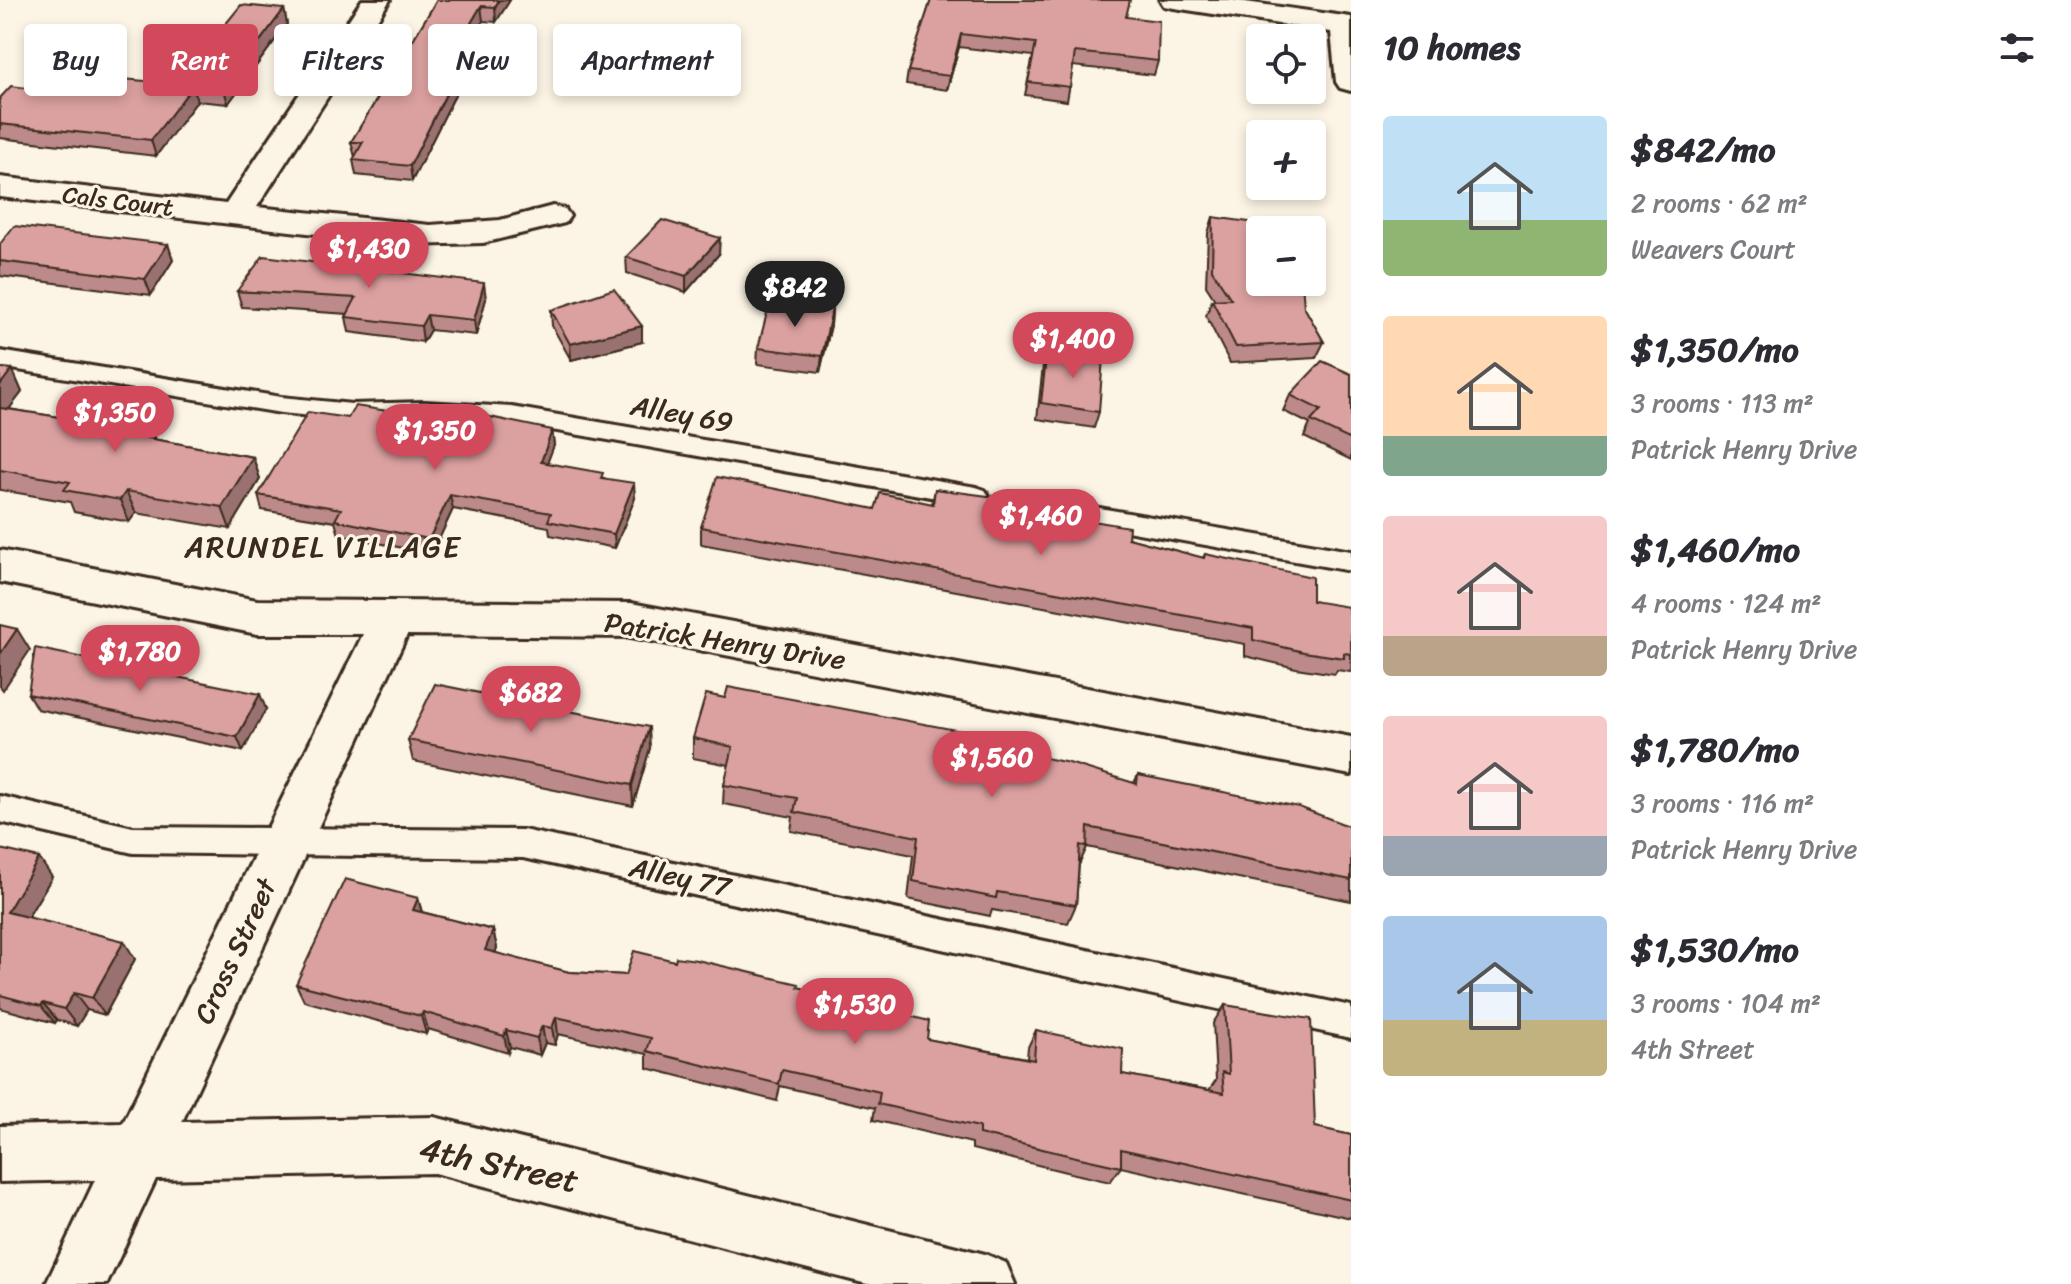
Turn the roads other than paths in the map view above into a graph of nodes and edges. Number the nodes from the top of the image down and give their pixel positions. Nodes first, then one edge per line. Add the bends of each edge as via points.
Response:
1 (376, 0) edge
2 (1174, 0) edge
3 (1305, 10) edge
4 (1348, 25) edge
5 (1351, 82) edge
6 (0, 187) edge
7 (236, 214) junction
8 (553, 216) dead end
9 (0, 359) edge
10 (1351, 561) edge
11 (0, 566) edge
12 (393, 618) junction
13 (1351, 756) edge
14 (0, 809) edge
15 (286, 841) junction
16 (1351, 1022) edge
17 (140, 1151) junction
18 (0, 1154) edge
19 (76, 1284) edge
20 (985, 1284) edge

1 - 7 street
2 - 3 street
3 - 4 street
4 - 5 street
6 - 7 street, Cals Court
7 - 8 street, Cals Court via 410,235 471,236 514,230
9 - 10 lane, Alley 69 via 281,405 512,415
11 - 12 street, Patrick Henry Drive via 257,617
12 - 13 street, Patrick Henry Drive via 631,620
12 - 15 street, Cross Street
14 - 15 lane, Alley 77 via 133,840
15 - 16 lane, Alley 77 via 523,844
15 - 17 street, Cross Street
17 - 18 street, 4th Street
17 - 19 street, Cross Street
17 - 20 street, 4th Street via 434,1145

